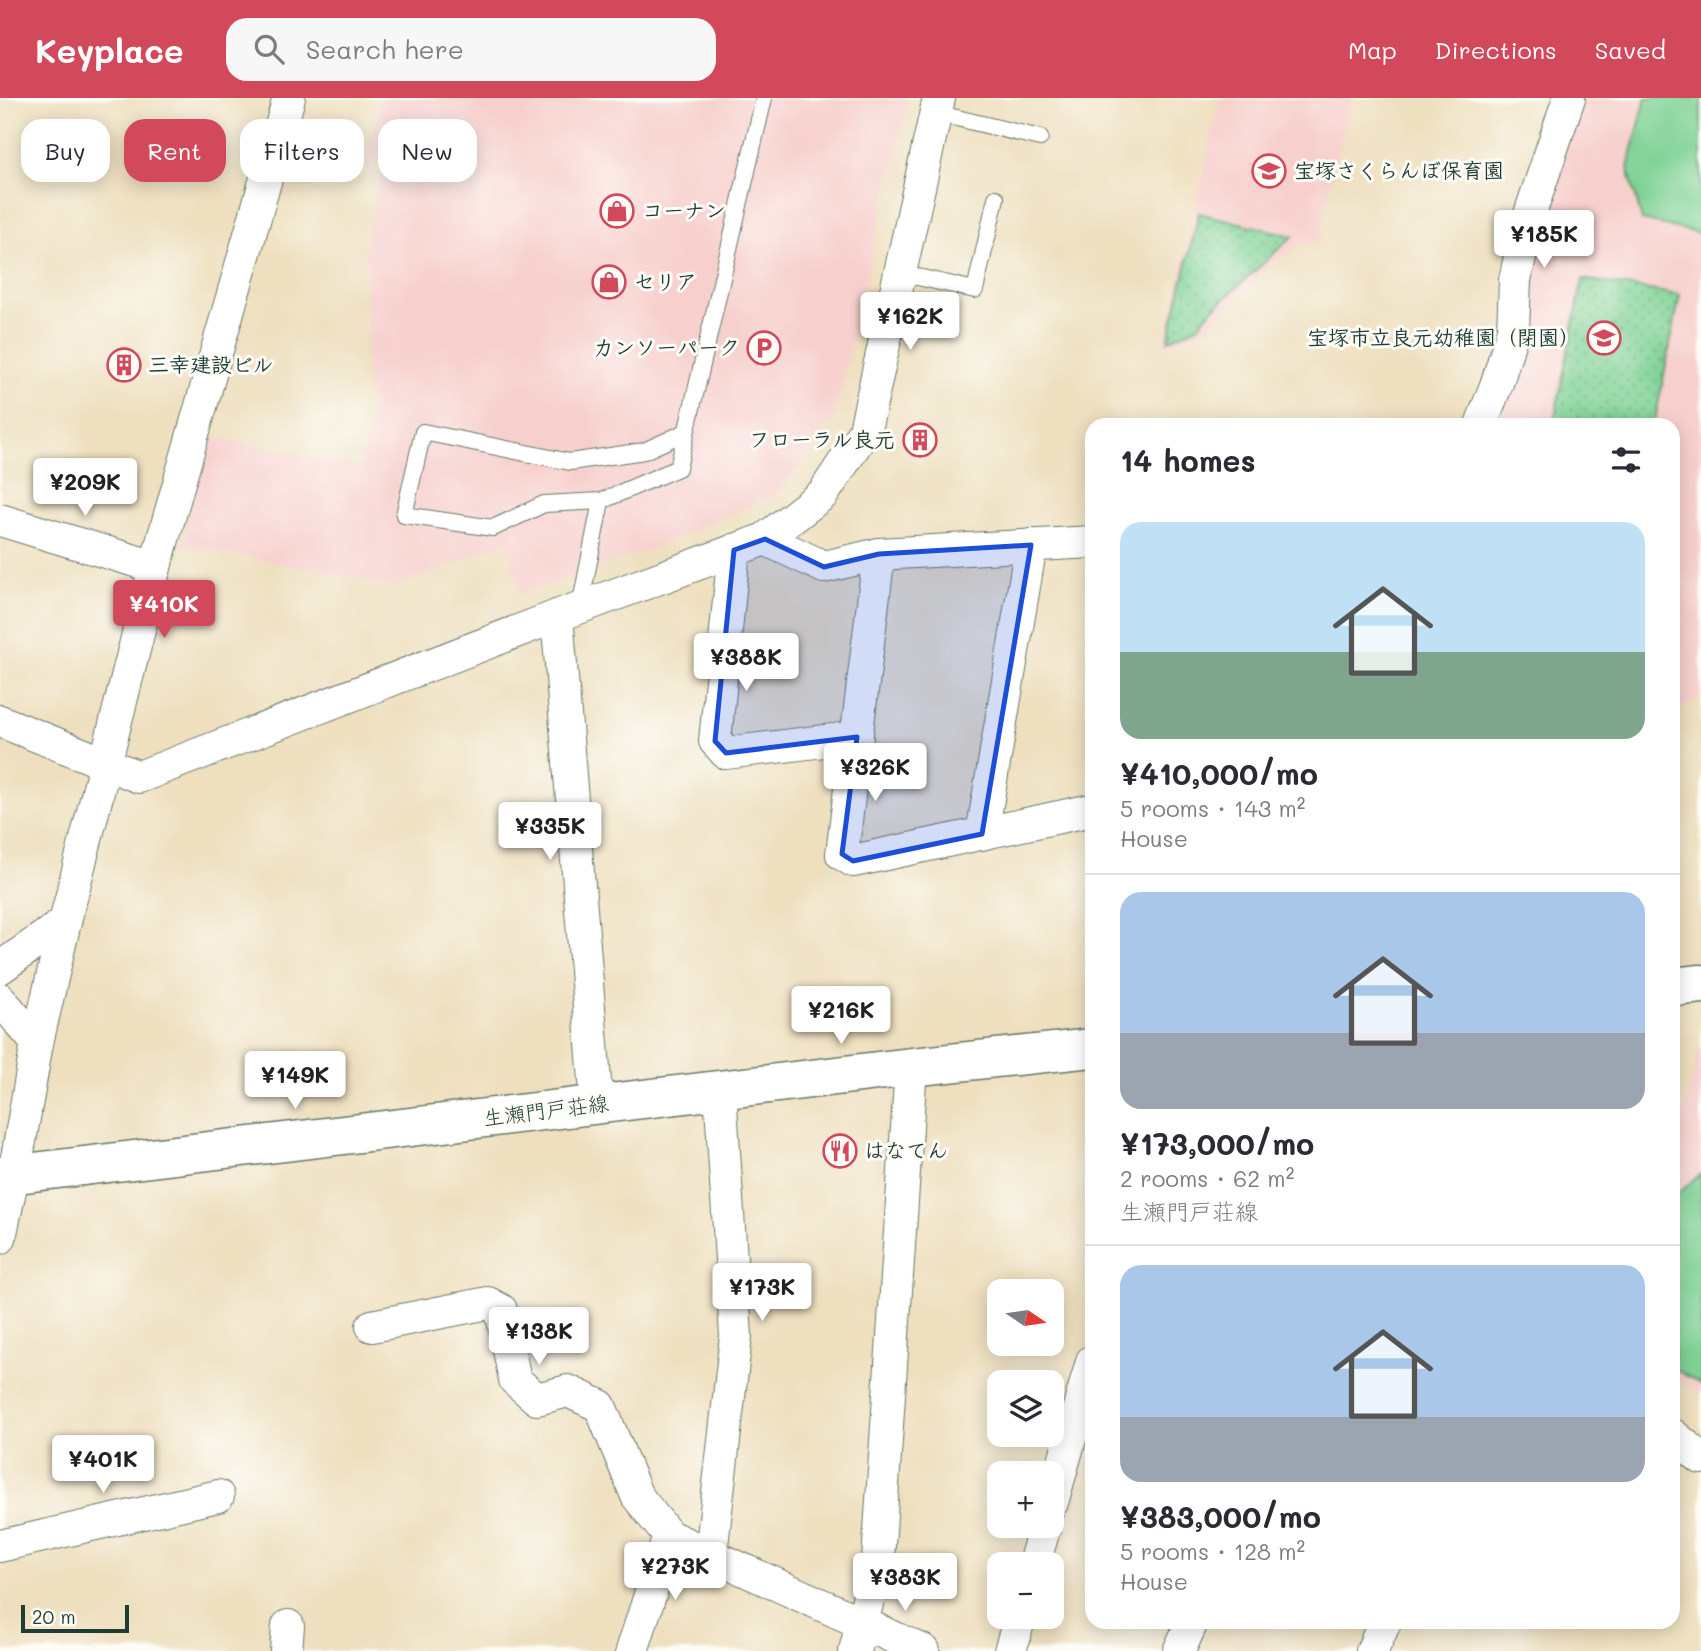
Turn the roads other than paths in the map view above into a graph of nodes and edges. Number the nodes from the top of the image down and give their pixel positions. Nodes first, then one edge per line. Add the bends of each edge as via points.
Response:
1 (289, 98) edge
2 (764, 98) edge
3 (1569, 98) edge
4 (938, 106) edge
5 (1040, 138) dead end
6 (996, 198) dead end
7 (900, 273) junction
8 (1484, 418) edge
9 (686, 432) junction
10 (601, 501) junction
11 (0, 520) edge
12 (765, 538) junction
13 (1085, 542) edge
14 (1031, 545) junction
15 (734, 550) junction
16 (879, 554) junction
17 (155, 567) junction
18 (568, 611) junction
19 (0, 721) edge
20 (857, 737) junction
21 (106, 766) junction
22 (1085, 812) edge
23 (982, 834) junction
24 (65, 922) junction
25 (0, 968) edge
26 (1701, 984) edge
27 (1680, 986) edge
28 (0, 999) edge
29 (37, 1043) junction
30 (1085, 1049) edge
31 (911, 1067) junction
32 (720, 1090) junction
33 (597, 1105) junction
34 (6, 1176) edge
35 (0, 1238) edge
36 (372, 1326) dead end
37 (1085, 1386) edge
38 (1680, 1441) edge
39 (1701, 1458) edge
40 (1064, 1461) edge
41 (218, 1496) dead end
42 (669, 1536) junction
43 (0, 1546) edge
44 (711, 1554) junction
45 (1016, 1629) edge
46 (1189, 1629) edge
47 (860, 1637) edge
48 (632, 1651) edge
49 (924, 1651) edge
50 (1010, 1651) edge
51 (1179, 1651) edge

1 - 17 street
2 - 9 lane
3 - 8 street via 1528,220 1516,279 1513,330
4 - 5 lane
4 - 7 street
6 - 7 lane via 975,290
7 - 12 street via 865,430 823,494
9 - 10 lane via 678,468
9 - 10 lane via 644,451 570,462 424,432 404,515 493,528 544,504
10 - 18 lane
11 - 17 street
12 - 15 street
12 - 16 street via 824,567
13 - 14 street
14 - 16 street
14 - 23 street
15 - 18 street
15 - 20 street via 715,741 726,752
16 - 20 street
17 - 21 street
18 - 21 street via 139,777
18 - 33 street
19 - 21 street
20 - 23 street via 842,853 853,861
21 - 24 street
22 - 23 street
24 - 25 street
24 - 29 street
26 - 27 main road
28 - 29 street
29 - 34 street
30 - 31 main road, 生瀬門戸荘線
31 - 32 main road, 生瀬門戸荘線
31 - 47 street via 878,1560
32 - 33 main road, 生瀬門戸荘線
32 - 44 street via 736,1336
33 - 34 main road, 生瀬門戸荘線
34 - 35 street
36 - 42 street via 488,1303 501,1310 515,1380 537,1399 568,1391 600,1406 637,1496
37 - 40 street
38 - 39 street
41 - 43 street
42 - 44 street
42 - 48 street
44 - 47 street
45 - 50 street
46 - 51 street
47 - 49 street

